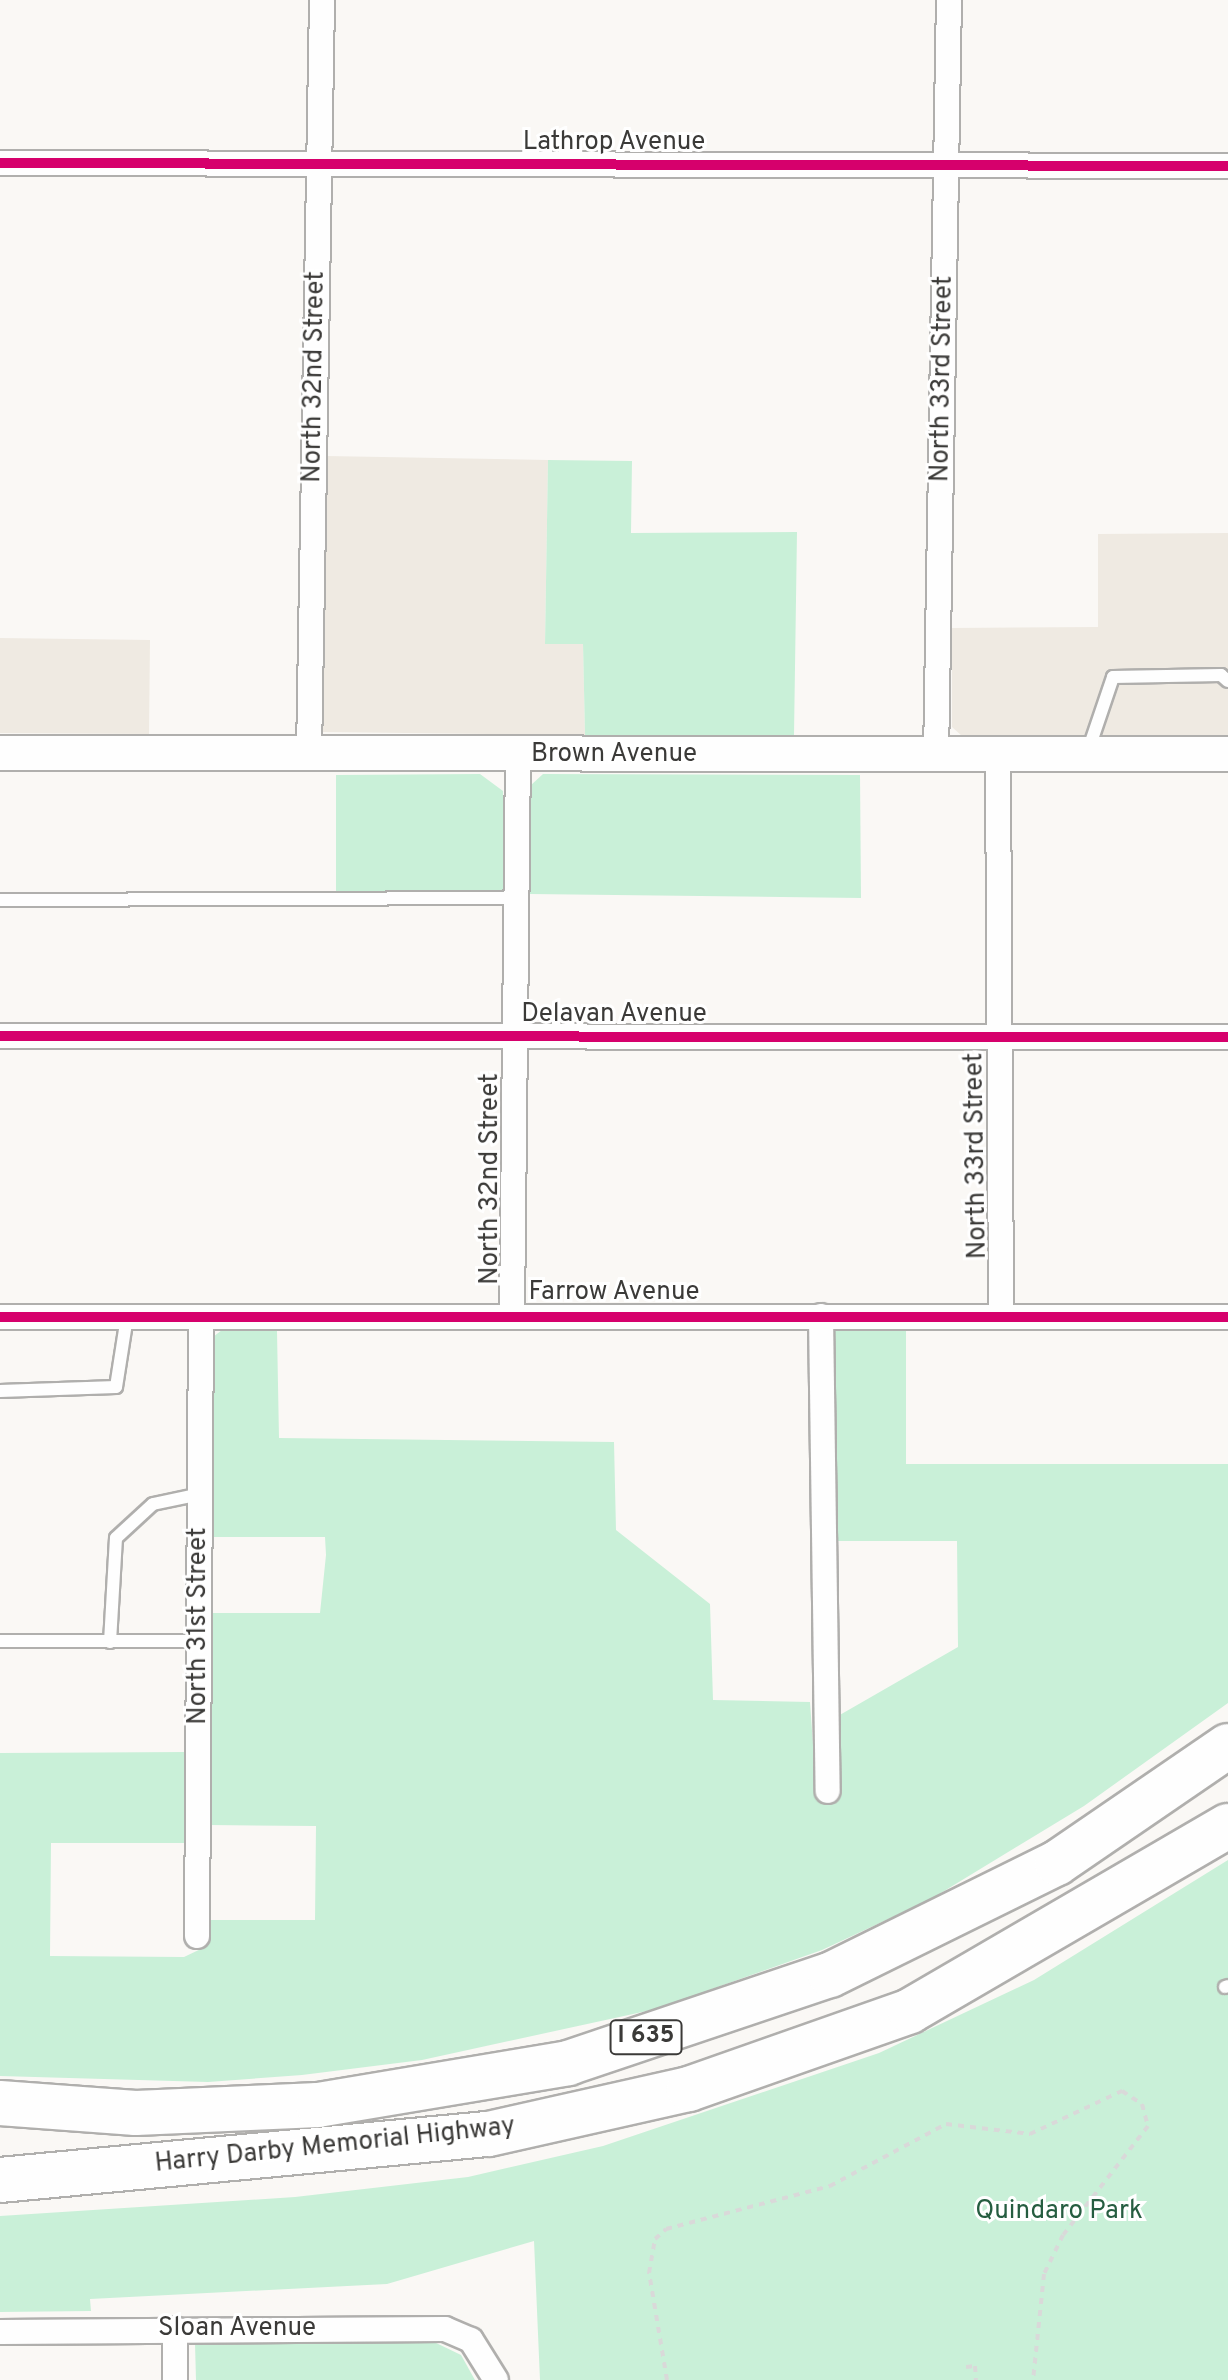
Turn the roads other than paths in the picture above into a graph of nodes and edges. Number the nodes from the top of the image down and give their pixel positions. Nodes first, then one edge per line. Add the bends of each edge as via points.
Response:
1 (322, 0) edge
2 (949, 0) edge
3 (0, 163) edge
4 (318, 164) junction
5 (947, 166) junction
6 (1228, 166) edge
7 (1228, 681) edge
8 (0, 753) edge
9 (309, 754) junction
10 (1228, 754) edge
11 (518, 755) junction
12 (1087, 755) junction
13 (998, 756) junction
14 (936, 757) junction
15 (516, 898) junction
16 (0, 900) edge
17 (0, 1036) edge
18 (514, 1037) junction
19 (997, 1037) junction
20 (1228, 1037) edge
21 (512, 1315) junction
22 (821, 1316) junction
23 (1001, 1316) junction
24 (0, 1317) edge
25 (127, 1317) junction
26 (201, 1317) junction
27 (1228, 1317) edge
28 (0, 1391) edge
29 (200, 1494) junction
30 (0, 1641) edge
31 (199, 1641) junction
32 (110, 1642) junction
33 (1228, 1746) edge
34 (828, 1791) dead end
35 (1228, 1826) edge
36 (197, 1936) dead end
37 (0, 2103) edge
38 (0, 2180) edge
39 (175, 2329) junction
40 (0, 2332) edge
41 (175, 2380) edge
42 (496, 2380) edge

1 - 4 street, North 32nd Street
2 - 5 street, North 33rd Street
3 - 4 street, Lathrop Avenue
4 - 5 street, Lathrop Avenue
4 - 9 street, North 32nd Street
5 - 6 street, Lathrop Avenue
5 - 14 street, North 33rd Street
7 - 12 lane via 1221,675 1113,677
8 - 9 main road, Brown Avenue
9 - 11 main road, Brown Avenue
10 - 12 main road, Brown Avenue
11 - 14 main road, Brown Avenue
11 - 15 street, North 32nd Street
12 - 13 main road, Brown Avenue
13 - 14 main road, Brown Avenue
13 - 19 street, North 33rd Street
15 - 16 lane
15 - 18 street, North 32nd Street
17 - 18 street, Delavan Avenue
18 - 19 street, Delavan Avenue
18 - 21 street, North 32nd Street
19 - 20 street, Delavan Avenue
19 - 23 street, North 33rd Street
21 - 22 street, Farrow Avenue
21 - 26 street, Farrow Avenue
22 - 23 street, Farrow Avenue
22 - 34 street
23 - 27 street, Farrow Avenue
24 - 25 street, Farrow Avenue
25 - 26 street, Farrow Avenue
25 - 28 lane via 116,1387
26 - 29 street, North 31st Street
29 - 31 street, North 31st Street
29 - 32 lane via 153,1504 116,1538
30 - 32 lane
31 - 32 lane
31 - 36 street, North 31st Street
33 - 37 highway, Harry Darby Memorial Highway / I 635 via 1057,1863 830,1975 568,2063 318,2105 136,2113
35 - 38 highway, Harry Darby Memorial Highway / I 635 via 910,2011 689,2089 489,2134
39 - 40 street, Sloan Avenue
39 - 41 street
39 - 42 street, Sloan Avenue via 445,2329 471,2340

